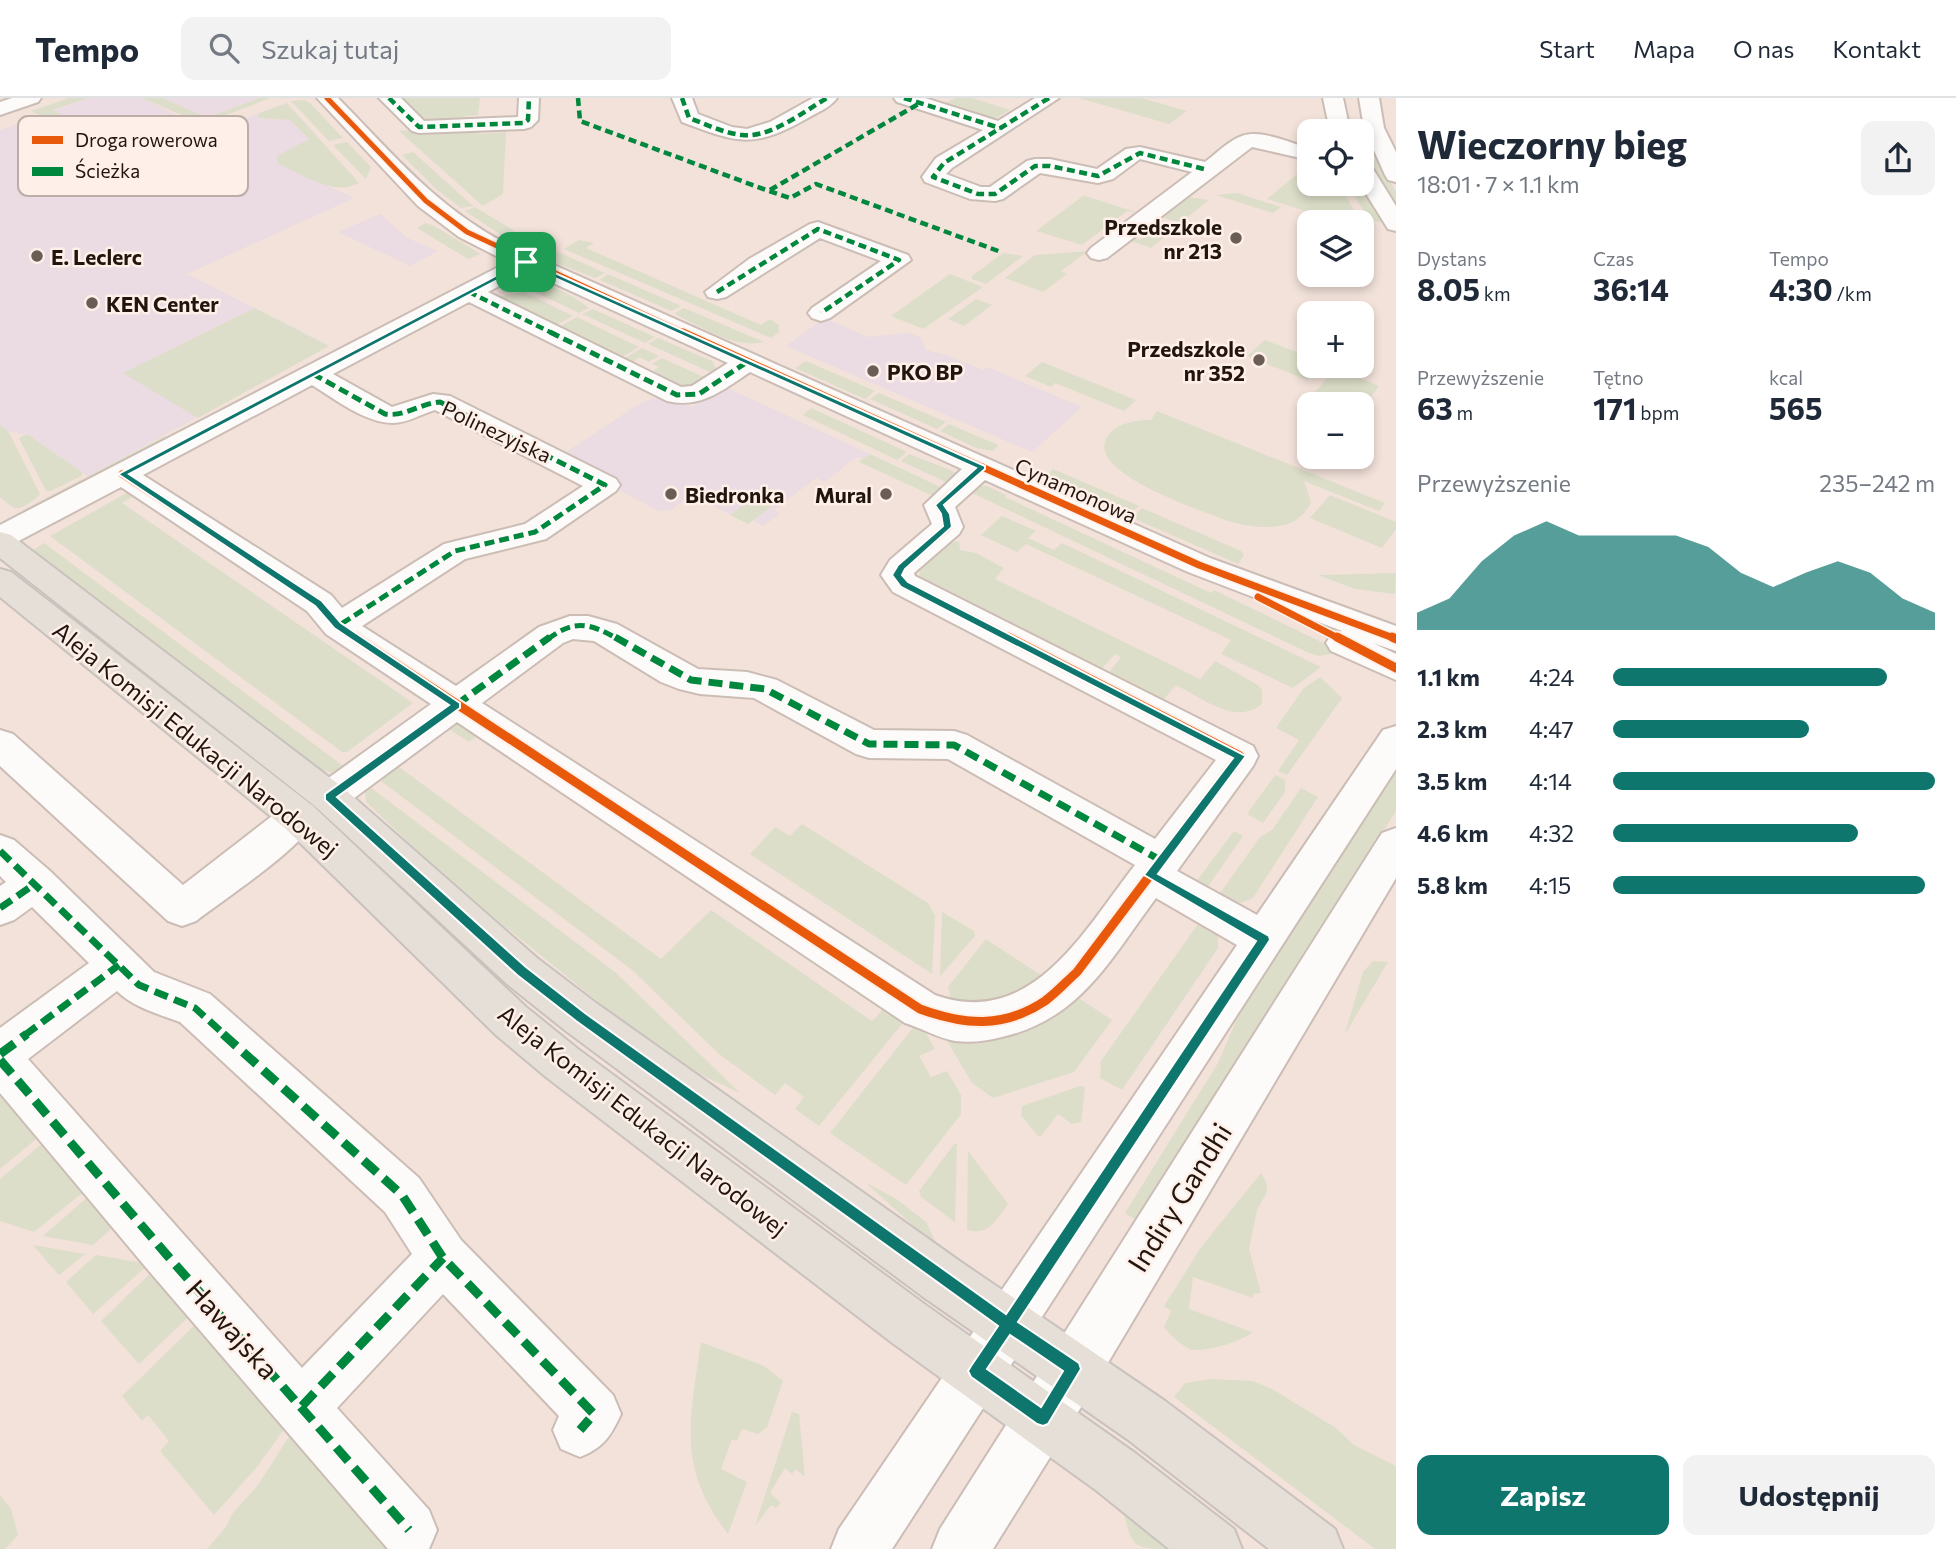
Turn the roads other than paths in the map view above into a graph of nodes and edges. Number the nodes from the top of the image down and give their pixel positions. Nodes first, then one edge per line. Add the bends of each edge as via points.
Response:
1 (31, 98) edge
2 (313, 98) edge
3 (327, 98) edge
4 (389, 98) edge
5 (529, 98) edge
6 (682, 98) edge
7 (827, 98) edge
8 (1049, 98) edge
9 (1333, 98) edge
10 (1369, 98) edge
11 (912, 100) edge
12 (0, 108) edge
13 (1337, 119) edge
14 (1000, 128) junction
15 (1297, 151) edge
16 (1208, 170) junction
17 (396, 172) junction
18 (1396, 175) edge
19 (1374, 188) edge
20 (1396, 224) edge
21 (1099, 253) dead end
22 (526, 262) junction
23 (469, 292) junction
24 (717, 292) dead end
25 (821, 313) dead end
26 (747, 362) junction
27 (313, 374) junction
28 (982, 467) junction
29 (122, 474) junction
30 (0, 540) edge
31 (1199, 565) junction
32 (0, 580) edge
33 (338, 626) junction
34 (1396, 639) edge
35 (1396, 668) edge
36 (456, 705) junction
37 (1396, 740) edge
38 (0, 744) edge
39 (314, 807) junction
40 (1396, 844) edge
41 (0, 851) edge
42 (1156, 868) junction
43 (18, 895) edge
44 (1264, 940) junction
45 (119, 965) junction
46 (0, 1054) edge
47 (0, 1060) edge
48 (443, 1258) junction
49 (1008, 1324) junction
50 (1074, 1369) junction
51 (976, 1371) junction
52 (302, 1406) junction
53 (1043, 1418) junction
54 (580, 1430) dead end
55 (409, 1530) dead end
56 (859, 1549) edge
57 (960, 1549) edge
58 (1214, 1549) edge
59 (1315, 1549) edge

1 - 12 street
2 - 17 street, Cynamonowa via 360,146
3 - 17 street, Cynamonowa
4 - 5 street via 422,127 524,123
6 - 7 street via 689,118 749,135
8 - 14 street
9 - 13 street
10 - 18 street via 1374,128
11 - 14 street
14 - 16 street via 944,163 934,178 978,194 995,194 1035,166 1098,176 1134,154 1145,153
15 - 16 street via 1249,141
16 - 21 street
17 - 22 street, Cynamonowa via 467,232
19 - 20 street
22 - 23 street
22 - 26 street, Cynamonowa
23 - 26 street via 677,395 699,394
23 - 27 street
24 - 25 street via 818,229 899,260
26 - 28 street, Cynamonowa
27 - 29 street
27 - 33 street, Polinezyjska via 387,415 440,402 605,485 535,532 455,551
28 - 31 street, Cynamonowa
28 - 42 street via 939,505 947,527 901,567 897,575 904,584 1240,756
29 - 30 street
29 - 33 street via 319,603
30 - 39 main road, Aleja Komisji Edukacji Narodowej
31 - 34 street, Cynamonowa
31 - 35 street, Cynamonowa
32 - 39 main road, Aleja Komisji Edukacji Narodowej
33 - 36 street
36 - 39 street
36 - 42 street via 563,628 596,627 691,680 760,687 869,744 954,745
36 - 42 street via 920,1009 953,1021 978,1023 1019,1014 1045,1001 1077,972
37 - 44 street
38 - 39 street via 182,909
39 - 49 main road, Aleja Komisji Edukacji Narodowej via 522,971
39 - 51 main road, Aleja Komisji Edukacji Narodowej via 512,1021
40 - 50 street, Indiry Gandhi
41 - 43 street
42 - 44 street
43 - 45 street
44 - 49 street
45 - 46 street
45 - 48 street via 139,985 195,1008 266,1072 402,1195
47 - 52 street, Hawajska
48 - 52 street
48 - 54 street via 594,1414
49 - 50 main road, Aleja Komisji Edukacji Narodowej
49 - 51 street
50 - 53 street, Indiry Gandhi
50 - 59 main road, Aleja Komisji Edukacji Narodowej
51 - 53 main road, Aleja Komisji Edukacji Narodowej
51 - 56 street
52 - 55 street, Hawajska
53 - 57 street, Indiry Gandhi
53 - 58 main road, Aleja Komisji Edukacji Narodowej

